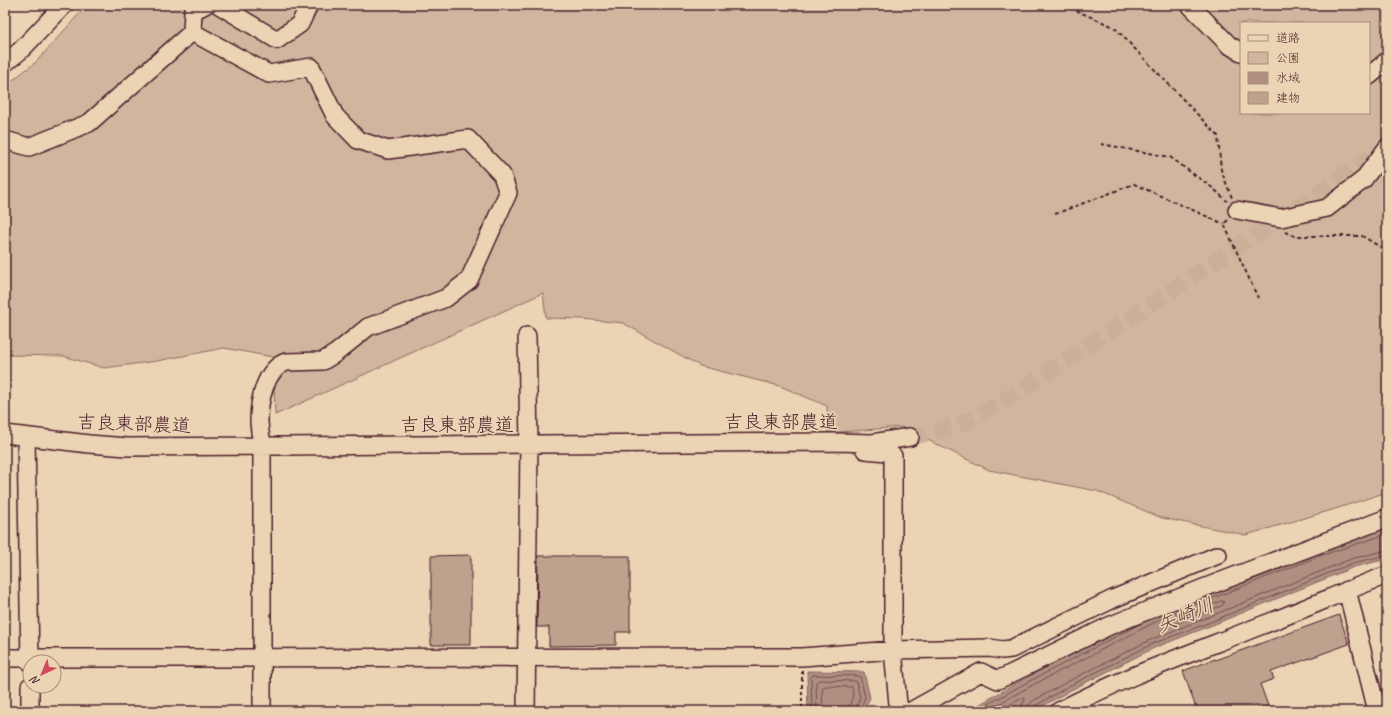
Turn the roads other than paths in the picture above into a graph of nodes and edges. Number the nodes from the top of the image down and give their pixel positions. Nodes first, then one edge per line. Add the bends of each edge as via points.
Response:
1 (64, 5) edge
2 (205, 5) edge
3 (219, 5) edge
4 (309, 5) edge
5 (1190, 5) edge
6 (192, 32) junction
7 (1240, 51) edge
8 (1387, 61) edge
9 (5, 62) edge
10 (1370, 75) edge
11 (5, 140) edge
12 (1387, 148) edge
13 (1237, 210) road end
14 (527, 336) dead end
15 (5, 434) edge
16 (26, 437) junction
17 (910, 437) tunnel mouth
18 (835, 442) junction
19 (529, 444) junction
20 (262, 445) junction
21 (1387, 518) edge
22 (1218, 555) dead end
23 (1387, 575) edge
24 (1387, 585) edge
25 (1348, 595) junction
26 (893, 650) junction
27 (30, 654) edge
28 (262, 657) junction
29 (527, 657) junction
30 (5, 658) edge
31 (22, 659) edge
32 (62, 660) edge
33 (30, 694) edge
34 (30, 711) edge
35 (262, 711) edge
36 (526, 711) edge
37 (902, 711) edge
38 (911, 711) edge
39 (1059, 711) edge
40 (1377, 711) edge

1 - 9 street via 20,51
2 - 6 street via 193,11
3 - 4 street via 276,40 300,24
5 - 7 street via 1229,45
6 - 11 street via 89,123 29,147
6 - 20 street via 269,74 311,67 335,116 358,140 388,150 468,139 502,175 508,193 469,280 446,298 368,327 323,361 286,362 272,373 265,386 260,408
8 - 10 street
12 - 13 street via 1363,180 1327,208 1281,218
14 - 19 street
15 - 16 street, 吉良東部農道
16 - 20 street, 吉良東部農道 via 127,447
16 - 27 street
17 - 18 street, 吉良東部農道 via 872,443
18 - 19 street, 吉良東部農道
18 - 26 street via 844,449 887,452 893,456
19 - 20 street, 吉良東部農道
19 - 29 street
20 - 28 street
21 - 38 street via 1109,626 998,680 981,672
22 - 26 street via 1113,599 1011,649
23 - 25 street
24 - 25 street
25 - 39 street via 1139,673 1088,695
25 - 40 street
26 - 29 street via 802,657
26 - 37 street via 898,704
28 - 29 street
28 - 32 street
28 - 35 street
29 - 36 street
30 - 31 street
33 - 34 street

